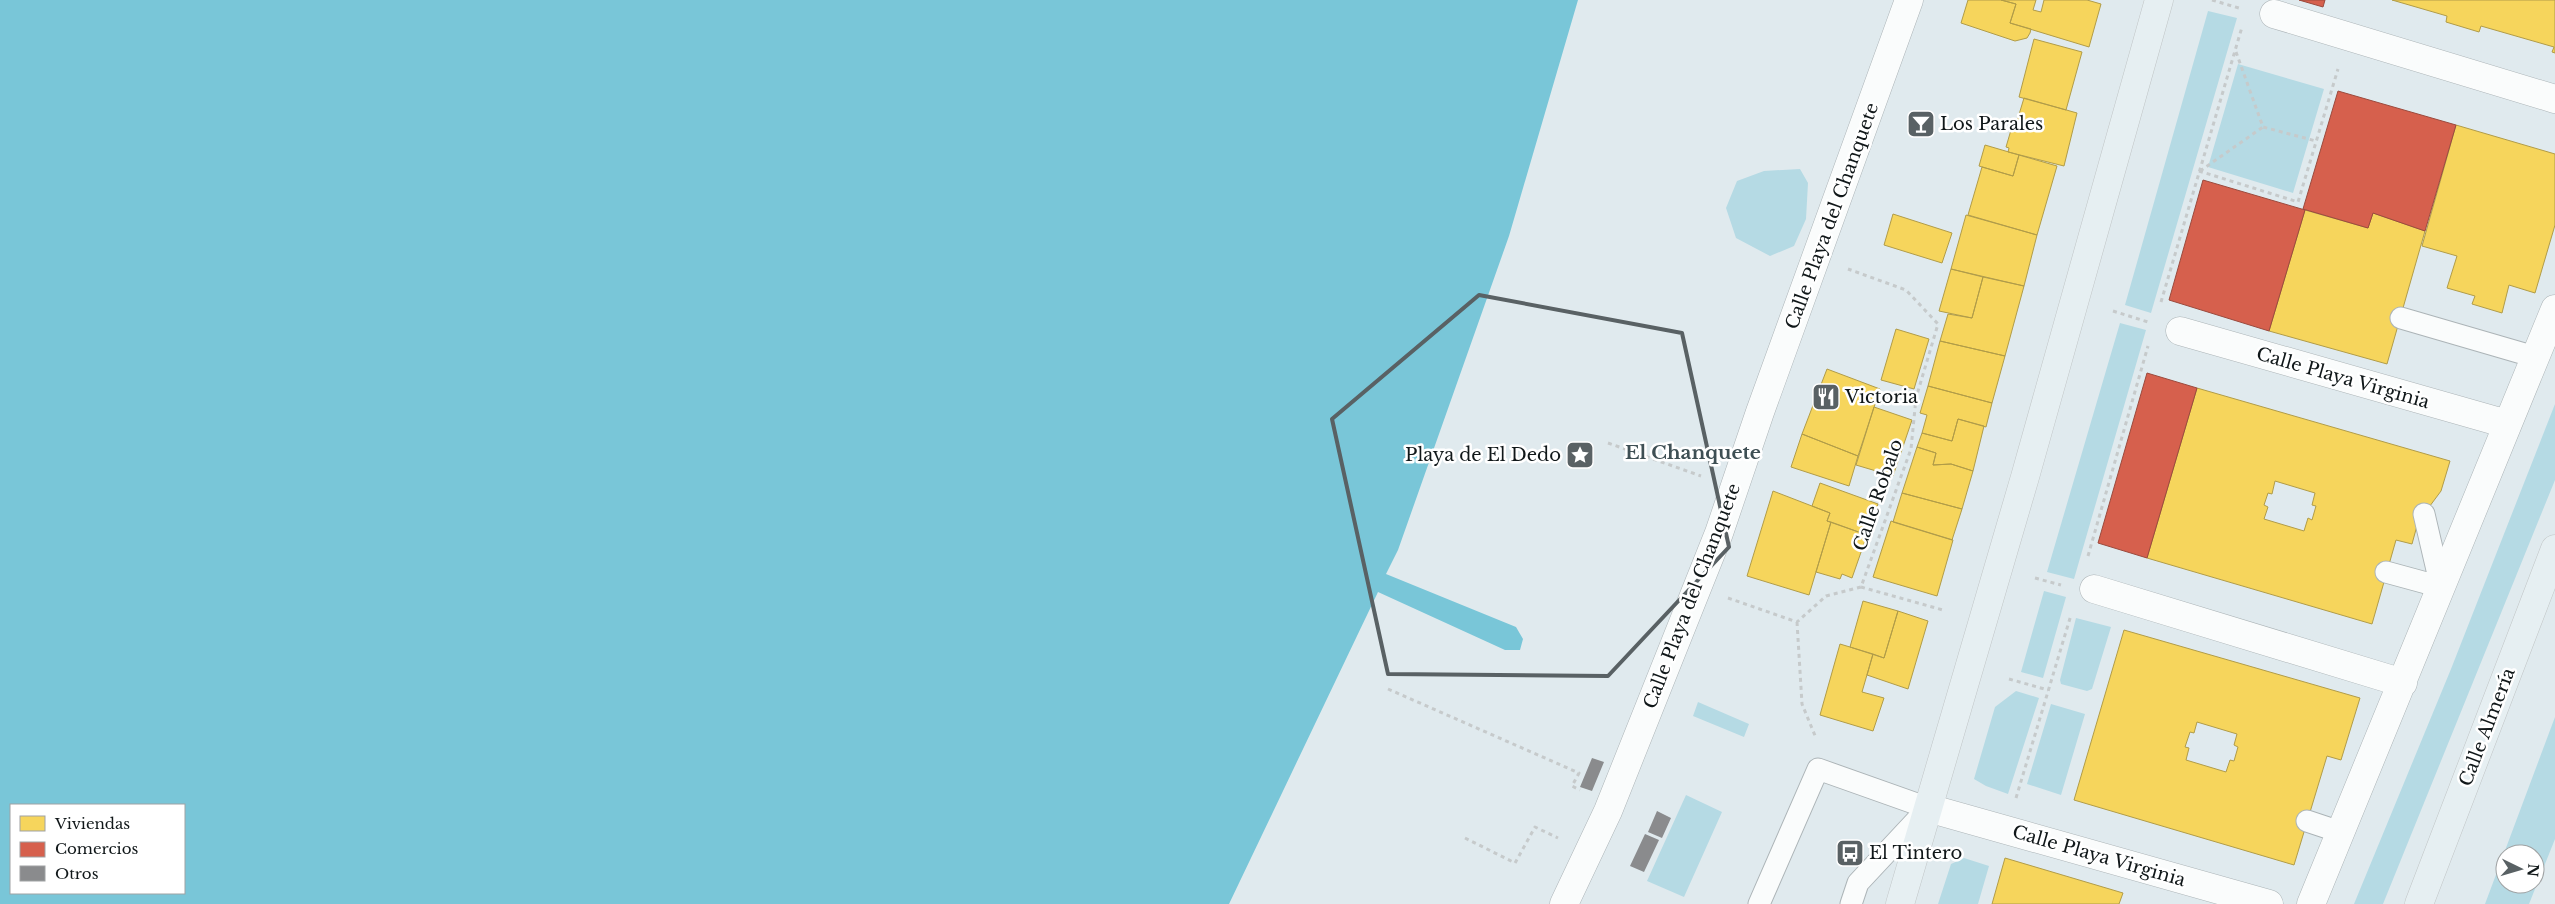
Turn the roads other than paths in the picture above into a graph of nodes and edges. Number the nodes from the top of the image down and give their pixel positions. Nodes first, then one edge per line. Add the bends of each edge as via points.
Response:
1 (1909, 0) edge
2 (2159, 0) edge
3 (2274, 14) dead end
4 (2555, 99) edge
5 (2555, 309) edge
6 (2401, 318) dead end
7 (2180, 331) dead end
8 (2535, 357) junction
9 (2507, 424) junction
10 (2424, 514) dead end
11 (2555, 550) edge
12 (2386, 572) dead end
13 (2441, 587) junction
14 (2084, 597) road end
15 (2403, 683) junction
16 (1928, 808) junction
17 (2307, 821) dead end
18 (2340, 832) junction
19 (1564, 904) edge
20 (1759, 904) edge
21 (1851, 904) edge
22 (1900, 904) edge
23 (2269, 904) edge
24 (2311, 904) edge
25 (2419, 904) edge

1 - 19 street, Calle Playa del Chanquete via 1697,588 1611,802
2 - 16 main road
3 - 4 street
5 - 8 street
6 - 8 lane
7 - 9 street, Calle Playa Virginia
8 - 9 street
9 - 13 street
10 - 13 lane
11 - 25 main road, Calle Almería
12 - 13 lane
13 - 15 street
14 - 15 street
15 - 18 street
16 - 20 lane via 1818,769
16 - 21 lane via 1858,883
16 - 22 main road
16 - 23 street, Calle Playa Virginia
17 - 18 lane
18 - 24 street

